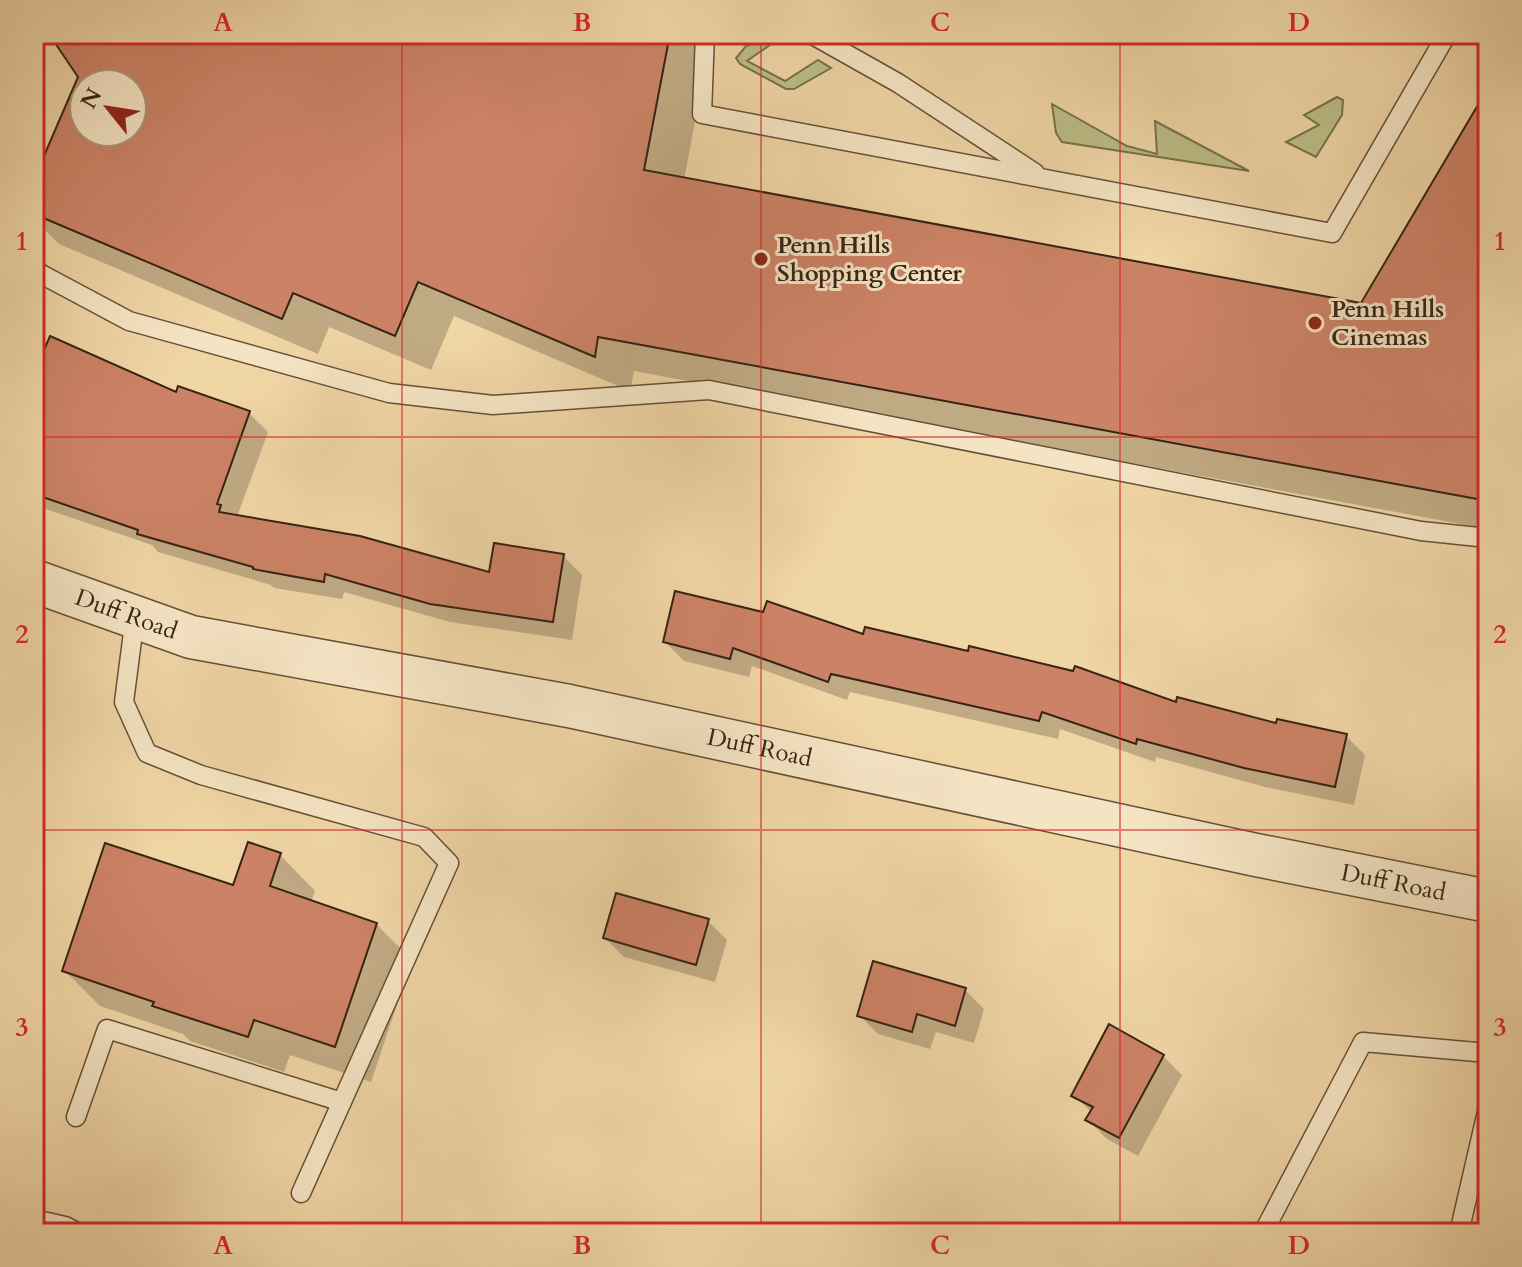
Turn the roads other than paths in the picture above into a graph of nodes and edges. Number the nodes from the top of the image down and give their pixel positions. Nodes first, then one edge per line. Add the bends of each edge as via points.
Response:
1 (705, 34) edge
2 (811, 34) edge
3 (1447, 34) edge
4 (1044, 179) junction
5 (34, 267) edge
6 (1488, 538) edge
7 (34, 581) edge
8 (135, 617) junction
9 (1488, 901) edge
10 (1488, 1053) edge
11 (342, 1102) junction
12 (1488, 1107) edge
13 (76, 1117) dead end
14 (301, 1193) dead end
15 (34, 1219) edge
16 (79, 1233) edge
17 (1263, 1233) edge
18 (1459, 1233) edge

1 - 4 lane via 702,114
2 - 4 lane via 898,83
3 - 4 lane via 1332,233
5 - 6 lane via 129,321 389,393 493,405 709,390 1421,531
7 - 8 street, Duff Road
8 - 9 street, Duff Road via 191,637 569,706
8 - 11 lane via 124,702 147,753 201,775 424,837 449,863
10 - 17 lane via 1363,1042
11 - 13 lane via 107,1029
11 - 14 lane
12 - 18 lane
15 - 16 lane

